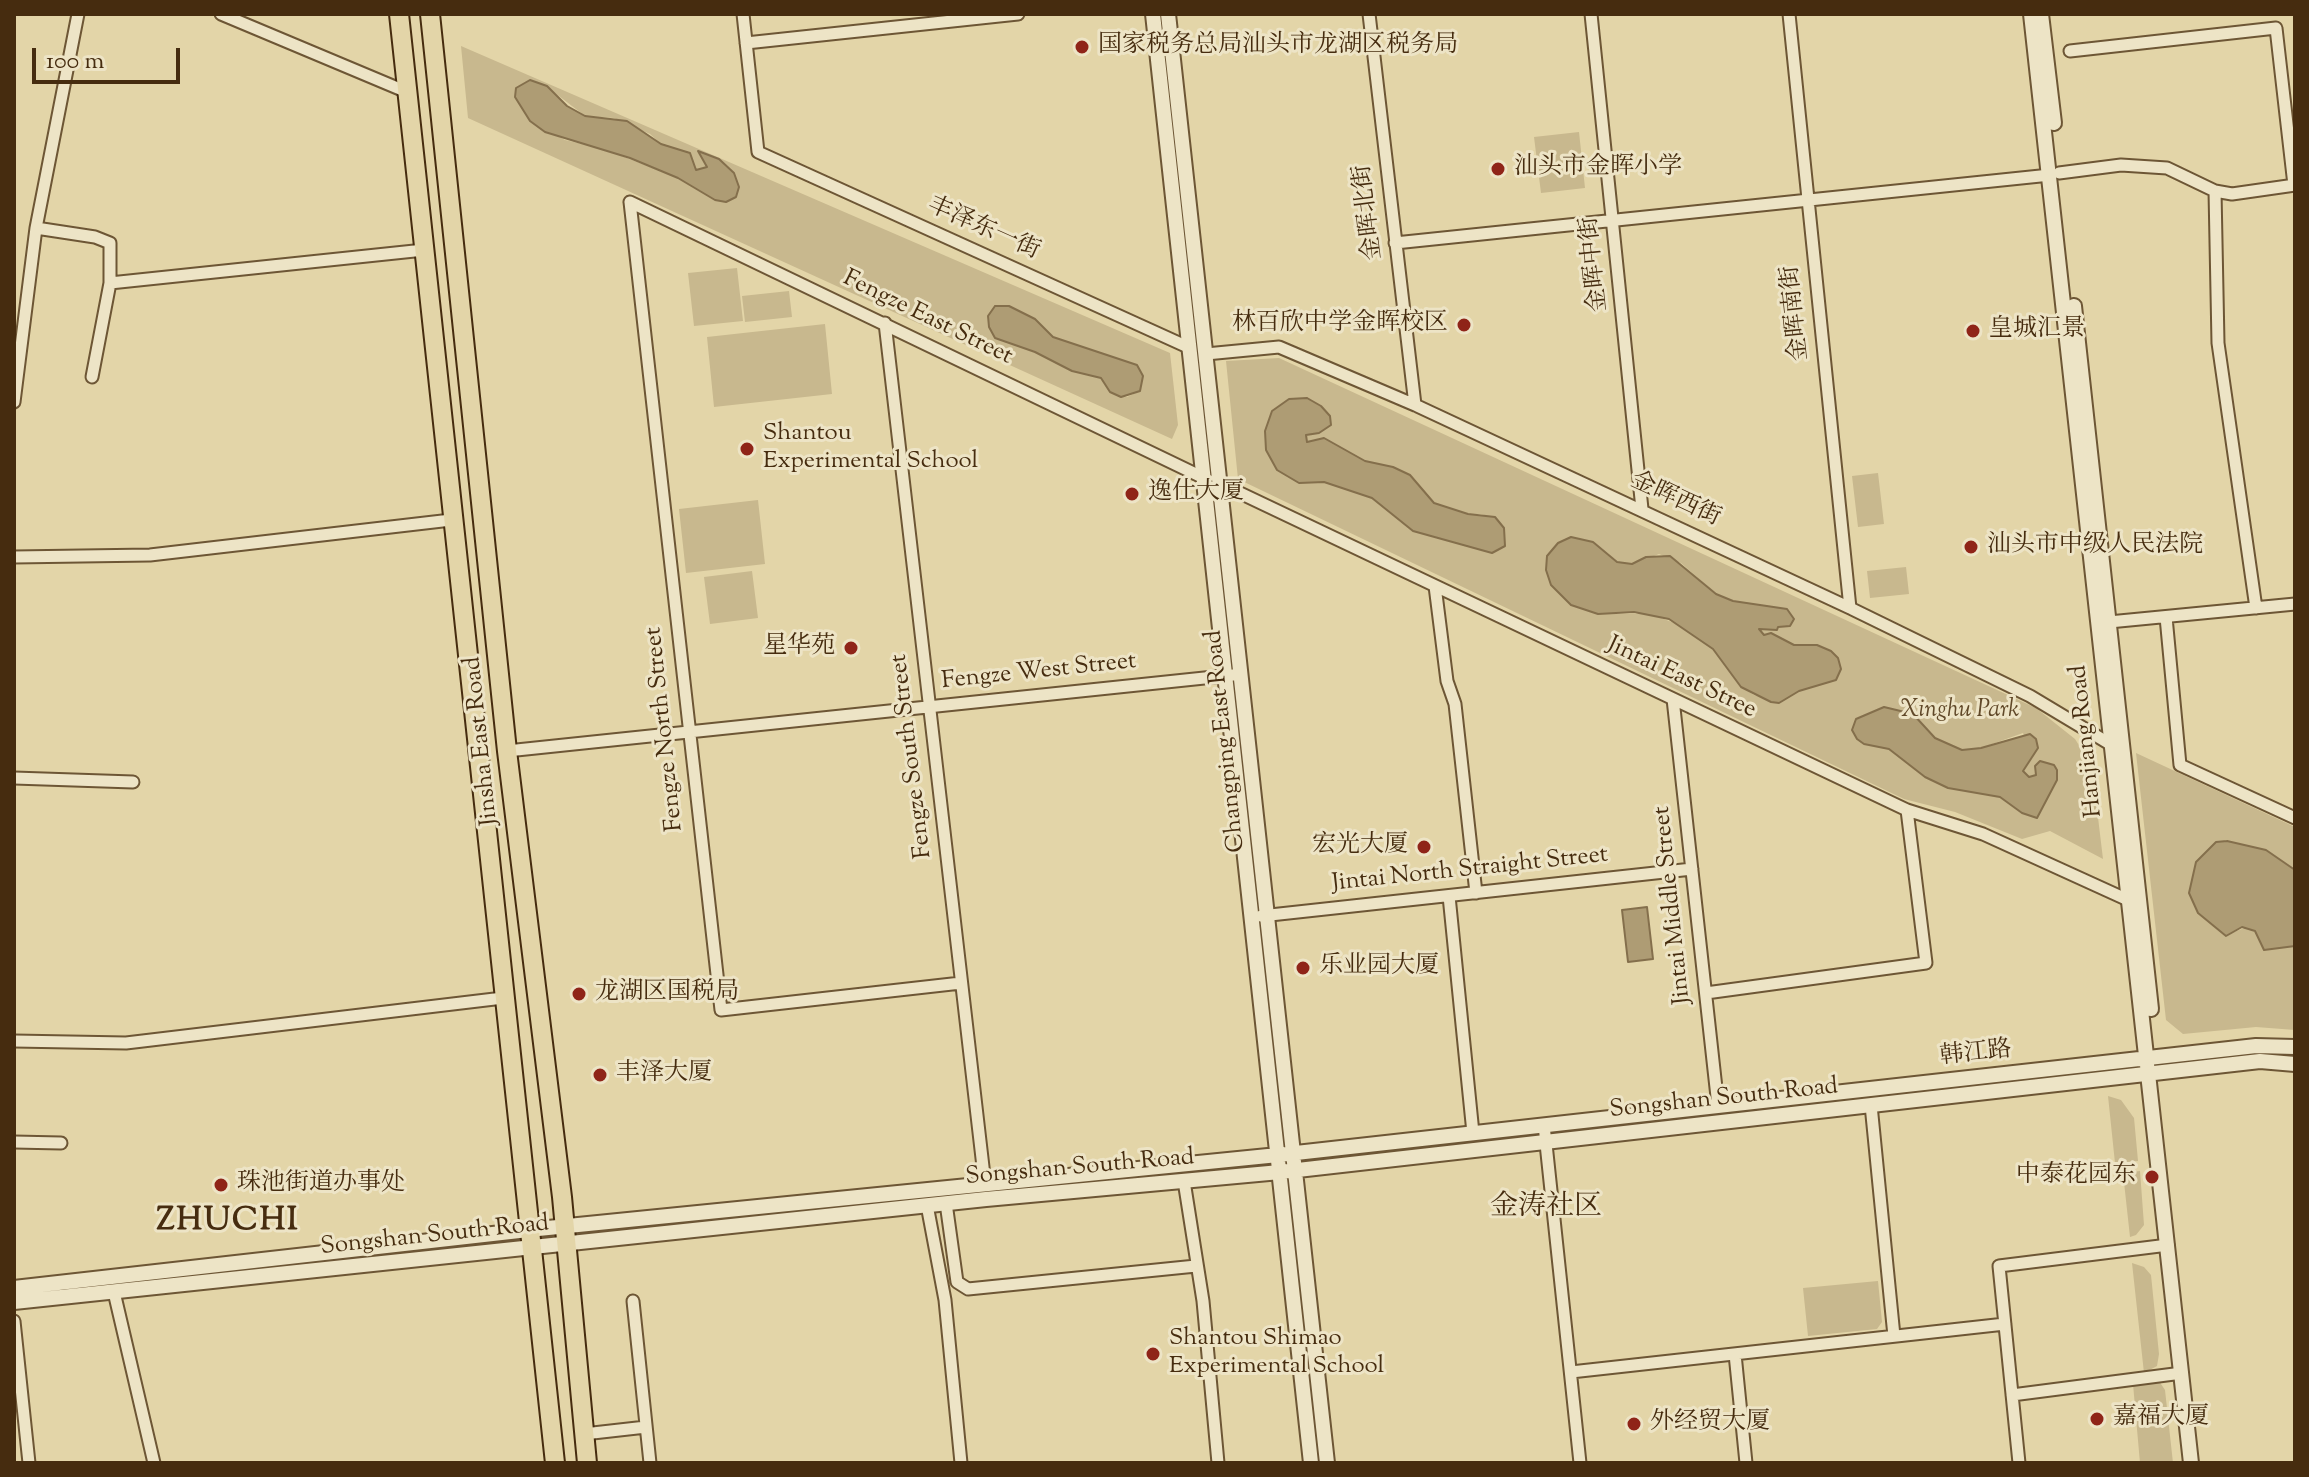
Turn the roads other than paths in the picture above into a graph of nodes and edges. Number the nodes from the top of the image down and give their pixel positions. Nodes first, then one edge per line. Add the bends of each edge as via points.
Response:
1 (78, 14) edge
2 (221, 14) edge
3 (399, 14) edge
4 (430, 14) edge
5 (743, 14) edge
6 (1018, 14) edge
7 (1153, 14) edge
8 (1168, 14) edge
9 (1369, 14) edge
10 (1591, 14) edge
11 (1789, 14) edge
12 (2031, 14) edge
13 (2041, 14) edge
14 (746, 43) junction
15 (2070, 51) dead end
16 (407, 92) junction
17 (2055, 174) junction
18 (2294, 185) edge
19 (2215, 191) junction
20 (1808, 198) junction
21 (630, 202) joint
22 (1614, 219) junction
23 (36, 228) junction
24 (1395, 243) junction
25 (424, 250) junction
26 (110, 283) junction
27 (885, 323) junction
28 (1190, 348) junction
29 (1206, 354) junction
30 (92, 377) dead end
31 (14, 402) edge
32 (1415, 405) junction
33 (1204, 478) junction
34 (1221, 484) junction
35 (1642, 509) junction
36 (451, 520) junction
37 (14, 557) edge
38 (1435, 586) junction
39 (2295, 604) edge
40 (1850, 608) junction
41 (2256, 608) junction
42 (2166, 617) junction
43 (2103, 622) junction
44 (1242, 674) junction
45 (1226, 675) junction
46 (1673, 699) junction
47 (929, 707) junction
48 (689, 732) junction
49 (2110, 744) junction
50 (507, 751) junction
51 (14, 778) edge
52 (133, 782) dead end
53 (1907, 810) junction
54 (2295, 818) edge
55 (1692, 869) junction
56 (1476, 893) junction
57 (1449, 896) junction
58 (2128, 900) junction
59 (1269, 915) junction
60 (1252, 917) junction
61 (961, 983) junction
62 (1706, 993) junction
63 (503, 998) junction
64 (14, 1041) edge
65 (2295, 1047) edge
66 (2295, 1064) edge
67 (2153, 1066) junction
68 (1800, 1097) joint
69 (1871, 1105) junction
70 (1718, 1106) junction
71 (1544, 1125) junction
72 (1473, 1133) junction
73 (14, 1142) edge
74 (1546, 1142) junction
75 (61, 1143) dead end
76 (1295, 1153) junction
77 (1278, 1155) junction
78 (1297, 1171) junction
79 (1280, 1172) junction
80 (1184, 1181) junction
81 (985, 1184) junction
82 (946, 1203) junction
83 (927, 1205) junction
84 (564, 1236) junction
85 (529, 1239) junction
86 (2168, 1245) junction
87 (1196, 1266) junction
88 (14, 1288) edge
89 (114, 1292) junction
90 (633, 1301) dead end
91 (14, 1302) edge
92 (14, 1321) edge
93 (2005, 1324) junction
94 (1894, 1336) junction
95 (1735, 1354) junction
96 (1571, 1372) junction
97 (2182, 1373) junction
98 (2012, 1395) junction
99 (646, 1427) junction
100 (584, 1434) junction
101 (29, 1463) edge
102 (154, 1463) edge
103 (555, 1463) edge
104 (587, 1463) edge
105 (650, 1463) edge
106 (961, 1463) edge
107 (1218, 1463) edge
108 (1311, 1463) edge
109 (1327, 1463) edge
110 (1580, 1463) edge
111 (1746, 1463) edge
112 (2019, 1463) edge
113 (2191, 1463) edge
114 (2200, 1463) edge

1 - 23 street
2 - 16 street
3 - 16 main road, Jinsha East Road
4 - 50 main road, Jinsha East Road
5 - 14 street
6 - 14 street
7 - 28 street, Changping East Road
8 - 29 street, Changping East Road
9 - 24 street, 金晖北街
10 - 22 street, 金晖中街
11 - 20 street, 金晖南街
12 - 17 street, Hanjiang Road
13 - 17 street, Hanjiang Road
14 - 28 street, 丰泽东一街 via 758,152
15 - 18 street via 2276,28
16 - 25 main road, Jinsha East Road
17 - 19 street via 2121,165 2167,168
17 - 20 street
17 - 43 street, Hanjiang Road
18 - 19 street via 2232,194
19 - 41 street via 2218,343
20 - 22 street
20 - 40 street, 金晖南街
21 - 27 street, Fengze East Street
21 - 48 street, Fengze North Street
22 - 24 street
22 - 35 street, 金晖中街
23 - 26 street via 110,243
23 - 31 street
24 - 32 street, 金晖北街
25 - 26 street
25 - 36 main road, Jinsha East Road
26 - 30 street
27 - 33 street, Fengze East Street
27 - 47 street, Fengze South Street
28 - 33 street, Changping East Road
29 - 32 street, 金晖西街 via 1279,347
29 - 34 street, Changping East Road
32 - 35 street, 金晖西街
33 - 45 street, Changping East Road
34 - 38 street, Jintai East Stree
34 - 44 street, Changping East Road
35 - 40 street, 金晖西街
36 - 37 street via 150,555
36 - 63 main road, Jinsha East Road
38 - 46 street, Jintai East Stree
38 - 56 street via 1447,681 1455,704
39 - 41 street
40 - 49 street, 金晖西街 via 2030,696
41 - 42 street
42 - 43 street
42 - 54 street via 2180,765
43 - 49 street, Hanjiang Road
43 - 67 street, Hanjiang Road
44 - 45 street, Fengze West Street
44 - 59 street, Changping East Road
45 - 47 street, Fengze West Street
45 - 60 street, Changping East Road
46 - 53 street, Jintai East Stree
46 - 55 street, Jintai Middle Street
47 - 48 street, Fengze West Street
47 - 61 street, Fengze South Street
48 - 50 street, Fengze West Street
48 - 61 street, Fengze North Street via 721,1010
49 - 58 street, Hanjiang Road
50 - 84 main road, Jinsha East Road
51 - 52 street
53 - 58 street, Jintai East Stree via 1983,834
53 - 62 street via 1926,963
55 - 56 street, Jintai North Straight Street
55 - 62 street, Jintai Middle Street
56 - 57 street, Jintai North Straight Street
57 - 59 street, Jintai North Straight Street
57 - 72 street
58 - 67 street, Hanjiang Road
59 - 60 street, Jintai North Straight Street
59 - 76 street, Changping East Road
60 - 77 street, Changping East Road
61 - 81 street, Fengze South Street
62 - 70 street, Jintai Middle Street
63 - 64 street via 126,1043
63 - 85 main road, Jinsha East Road
65 - 67 street, Songshan South Road via 2256,1046
66 - 67 street, Songshan South Road
67 - 68 street, 韩江路
67 - 69 street, Songshan South Road
67 - 86 street, Hanjiang Road
67 - 114 street, Hanjiang Road
68 - 70 street, Songshan South Road
69 - 74 street, Songshan South Road
69 - 94 street
70 - 71 street, Songshan South Road
71 - 72 street, Songshan South Road
71 - 74 street
72 - 76 street, Songshan South Road
73 - 75 street
74 - 78 street, Songshan South Road
74 - 96 street
76 - 77 street, Songshan South Road
76 - 78 street, Changping East Road
77 - 79 street, Changping East Road
77 - 81 street, Songshan South Road
78 - 79 street, Songshan South Road
78 - 109 street, Changping East Road
79 - 80 street, Songshan South Road
79 - 108 street, Changping East Road
80 - 82 street, Songshan South Road
80 - 87 street
81 - 84 street, Songshan South Road
82 - 83 street, Songshan South Road
82 - 87 street via 957,1282 968,1289
83 - 84 street, Songshan South Road
83 - 106 street via 945,1300
84 - 85 street, Songshan South Road
84 - 100 main road, Jinsha East Road
85 - 88 street, Songshan South Road
85 - 89 street, Songshan South Road
85 - 103 main road, Jinsha East Road
86 - 93 street via 1999,1266
86 - 97 street, Hanjiang Road
87 - 107 street
89 - 91 street, Songshan South Road
89 - 102 street
90 - 99 street
92 - 101 street
93 - 94 street
93 - 98 street
94 - 95 street
95 - 96 street
95 - 111 street
96 - 110 street
97 - 98 street
97 - 113 street, Hanjiang Road
98 - 112 street
99 - 100 street
99 - 105 street
100 - 104 main road, Jinsha East Road

